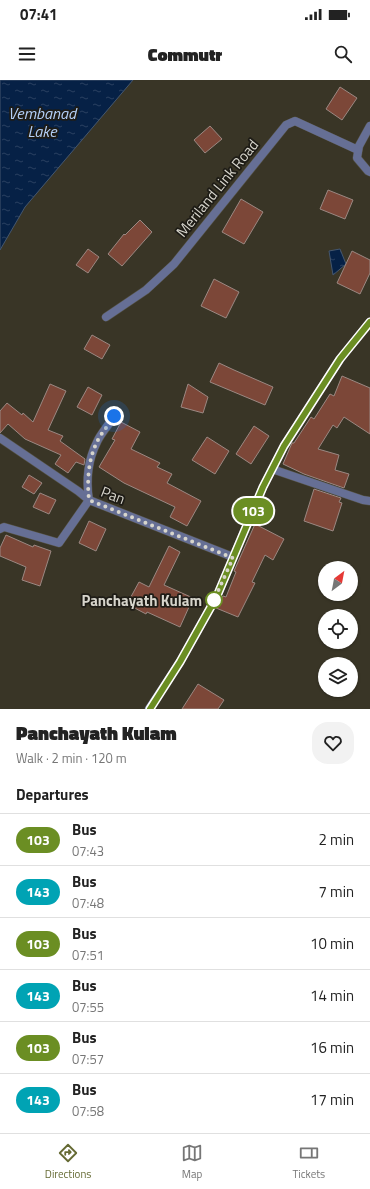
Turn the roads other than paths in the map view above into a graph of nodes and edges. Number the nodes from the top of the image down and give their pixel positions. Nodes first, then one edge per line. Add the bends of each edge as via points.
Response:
1 (370, 126) edge
2 (358, 150) junction
3 (370, 172) edge
4 (106, 317) dead end
5 (370, 322) edge
6 (114, 416) dead end
7 (0, 438) edge
8 (272, 469) junction
9 (89, 500) junction
10 (370, 501) edge
11 (0, 529) edge
12 (233, 558) junction
13 (150, 709) edge

1 - 2 street
2 - 3 street via 357,158
2 - 4 street, Meriland Link Road via 295,121 286,125 174,264 146,290
5 - 8 main road via 340,359
6 - 9 street via 96,443 87,486
7 - 9 street
8 - 10 street
8 - 12 main road
9 - 11 street, Pan via 59,543 4,527
9 - 12 street, Pan
12 - 13 main road via 217,596

